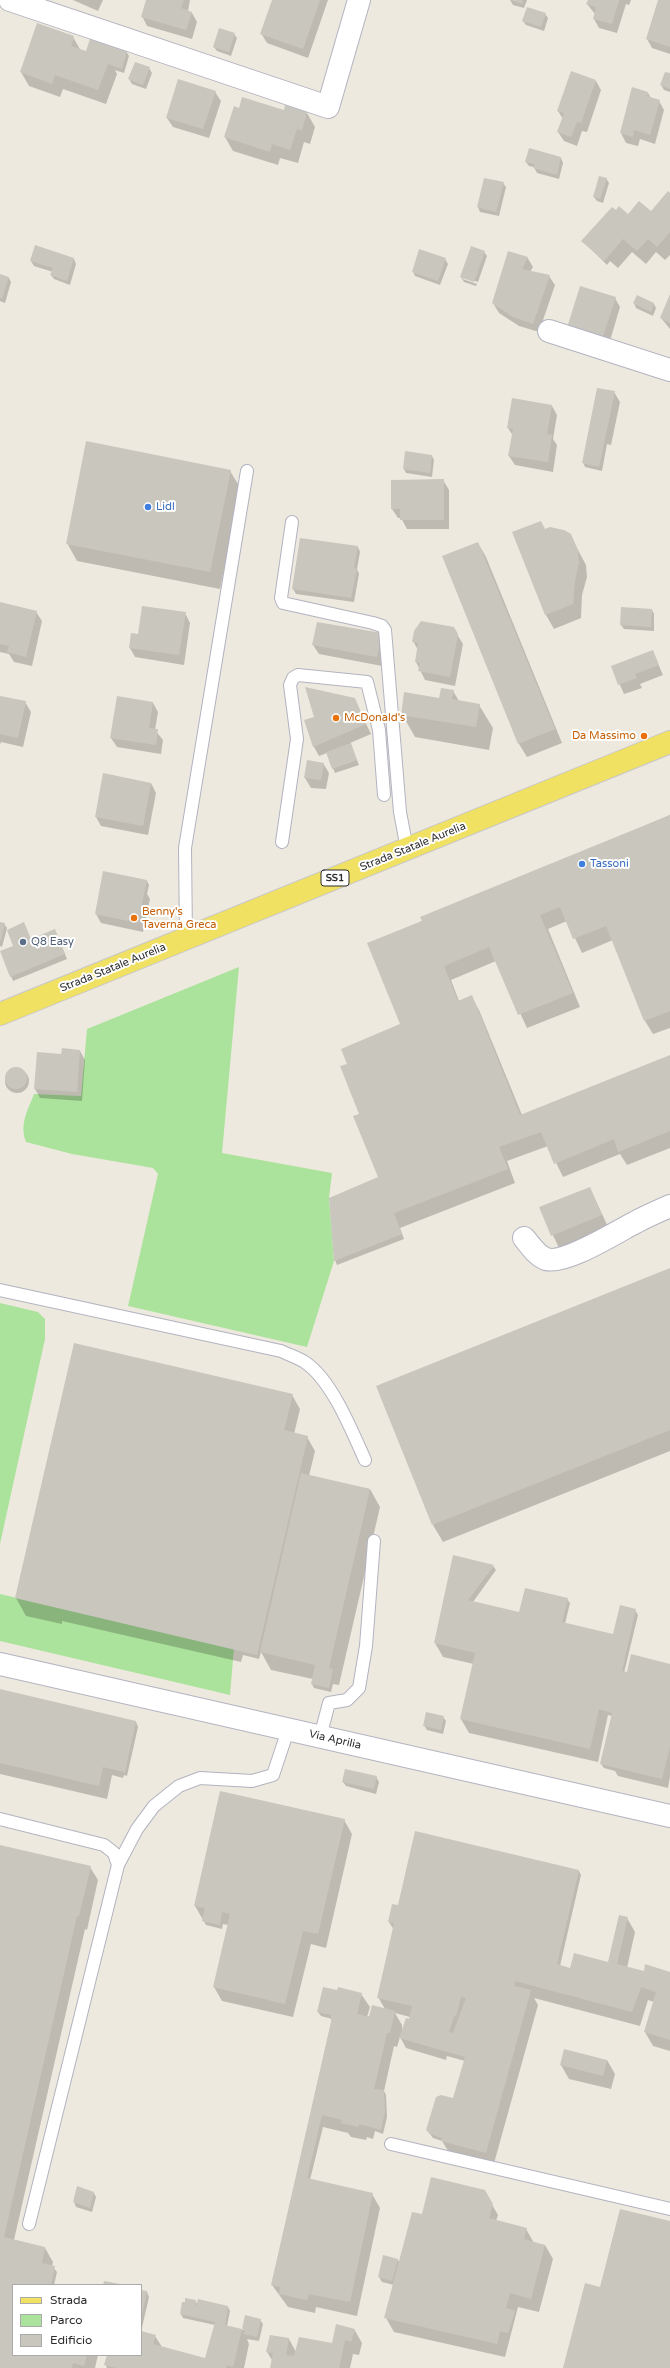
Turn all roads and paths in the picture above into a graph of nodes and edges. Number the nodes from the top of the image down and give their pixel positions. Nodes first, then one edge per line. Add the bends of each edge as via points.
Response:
1 (10, 0) edge
2 (359, 0) edge
3 (549, 332) dead end
4 (670, 370) edge
5 (246, 471) dead end
6 (292, 522) dead end
7 (670, 742) edge
8 (384, 795) dead end
9 (282, 842) dead end
10 (407, 849) junction
11 (186, 939) junction
12 (0, 1014) edge
13 (670, 1206) edge
14 (524, 1238) dead end
15 (0, 1290) edge
16 (365, 1460) dead end
17 (374, 1541) dead end
18 (0, 1664) edge
19 (288, 1730) junction
20 (320, 1737) junction
21 (670, 1816) edge
22 (0, 1819) edge
23 (118, 1865) junction
24 (391, 2144) dead end
25 (670, 2209) edge
26 (29, 2224) dead end

1 - 2 street via 328,107
3 - 4 street
5 - 11 lane via 185,848
6 - 10 lane via 281,598 283,603 373,623 385,630 400,812
7 - 10 main road, Strada Statale Aurelia / SS1
8 - 9 lane via 379,730 368,682 298,675 293,678 290,685 298,739
10 - 11 main road, Strada Statale Aurelia / SS1
11 - 12 main road, Strada Statale Aurelia / SS1
13 - 14 street via 581,1252 556,1260 547,1260 540,1256
15 - 16 lane via 281,1351 306,1363 317,1373 341,1407
17 - 20 lane via 366,1646 359,1688 347,1700 328,1704
18 - 19 street, Via Aprilia
19 - 20 street, Via Aprilia
19 - 23 lane via 273,1775 252,1782 200,1778 179,1786 154,1806 137,1829
20 - 21 street, Via Aprilia
22 - 23 lane via 104,1845 114,1853
23 - 26 lane
24 - 25 lane

